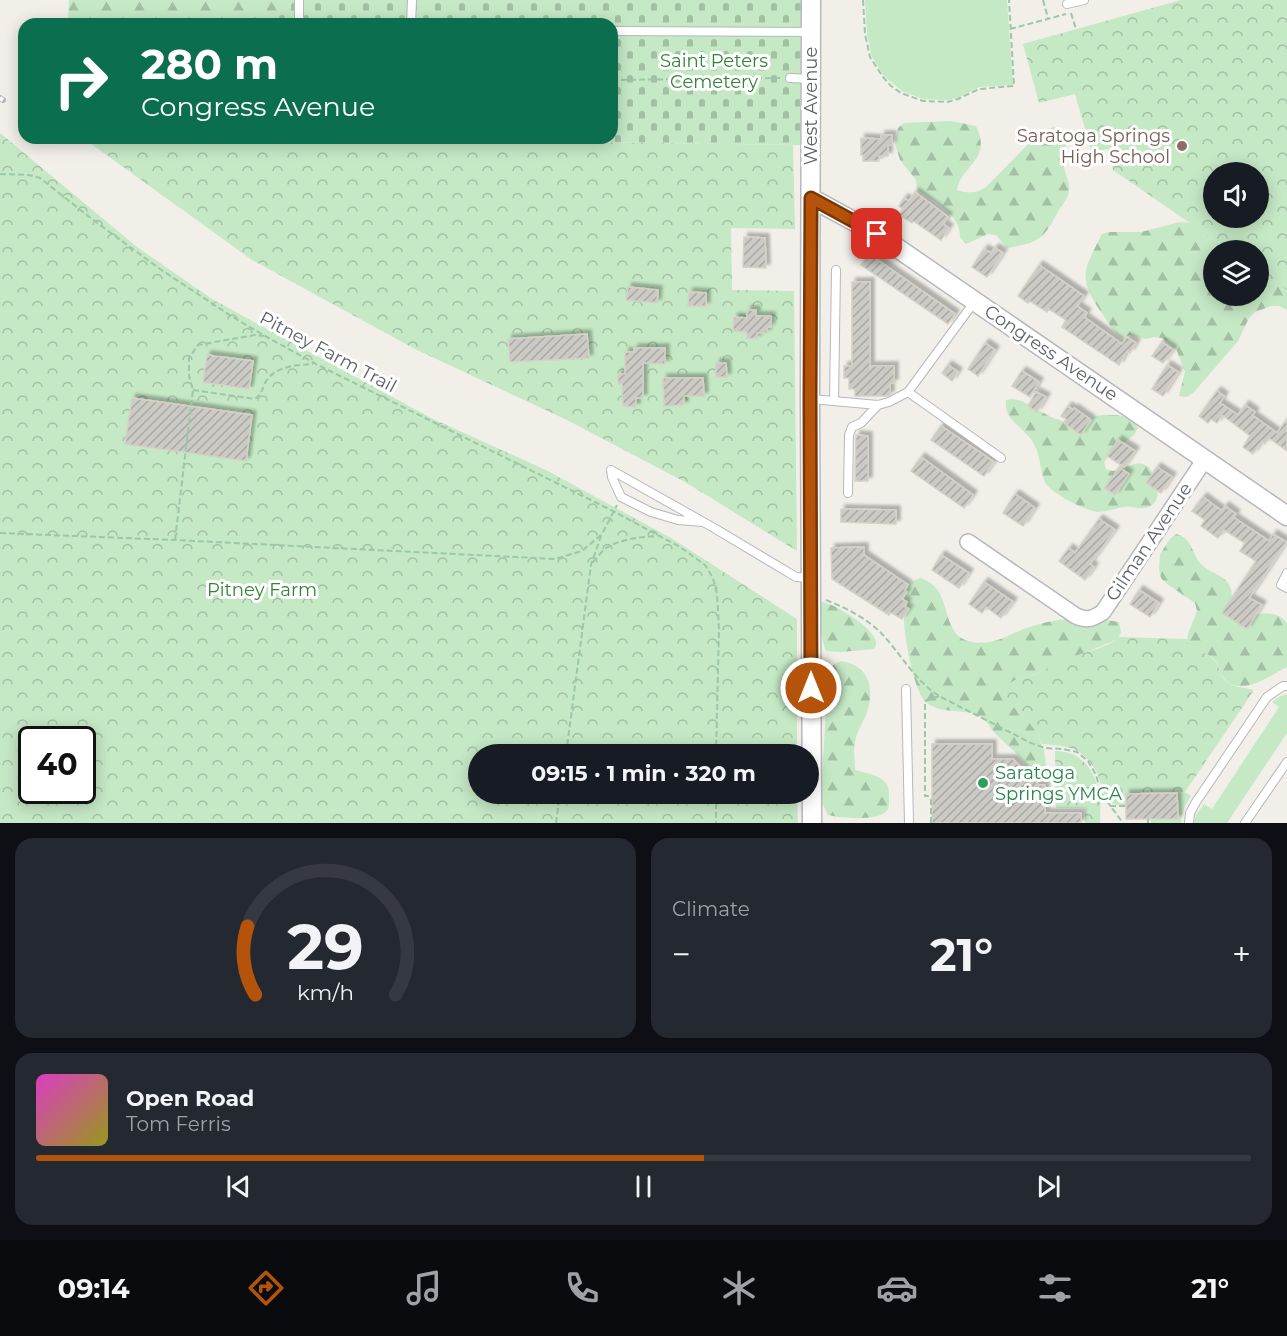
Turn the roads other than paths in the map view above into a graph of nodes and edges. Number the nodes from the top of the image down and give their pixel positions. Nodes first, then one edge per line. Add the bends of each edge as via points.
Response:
1 (299, 0) edge
2 (412, 0) edge
3 (811, 0) edge
4 (1084, 0) edge
5 (1067, 4) dead end
6 (299, 18) edge
7 (411, 18) edge
8 (618, 31) edge
9 (811, 33) junction
10 (790, 78) road end
11 (812, 79) junction
12 (811, 198) junction
13 (836, 270) dead end
14 (975, 301) junction
15 (908, 392) junction
16 (810, 399) junction
17 (834, 401) junction
18 (878, 405) junction
19 (1001, 458) dead end
20 (1205, 459) junction
21 (848, 493) dead end
22 (1287, 516) edge
23 (703, 522) junction
24 (968, 542) dead end
25 (1287, 573) edge
26 (810, 578) junction
27 (1287, 588) edge
28 (1287, 686) edge
29 (906, 689) dead end
30 (1287, 762) edge
31 (812, 823) edge
32 (909, 823) edge
33 (1189, 823) edge
34 (1245, 823) edge

1 - 6 lane
2 - 7 lane
3 - 9 street, West Avenue
4 - 5 lane
8 - 9 lane
9 - 11 street, West Avenue
10 - 11 lane
11 - 12 street, West Avenue
12 - 14 street, Congress Avenue via 877,234
12 - 16 street, West Avenue
13 - 17 lane
14 - 15 lane
14 - 20 street, Congress Avenue
15 - 18 lane
15 - 19 lane
16 - 17 lane
16 - 26 street, West Avenue
17 - 18 lane
18 - 21 lane via 852,427 849,435
20 - 22 street, Congress Avenue
20 - 24 street, Gilman Avenue via 1103,612 1094,618 1084,620 1076,616
23 - 23 lane via 611,470 621,497 651,512
23 - 26 lane via 796,577
25 - 27 lane via 1281,585
26 - 31 street, West Avenue
28 - 33 lane via 1267,697 1196,802
29 - 32 lane
30 - 34 lane

